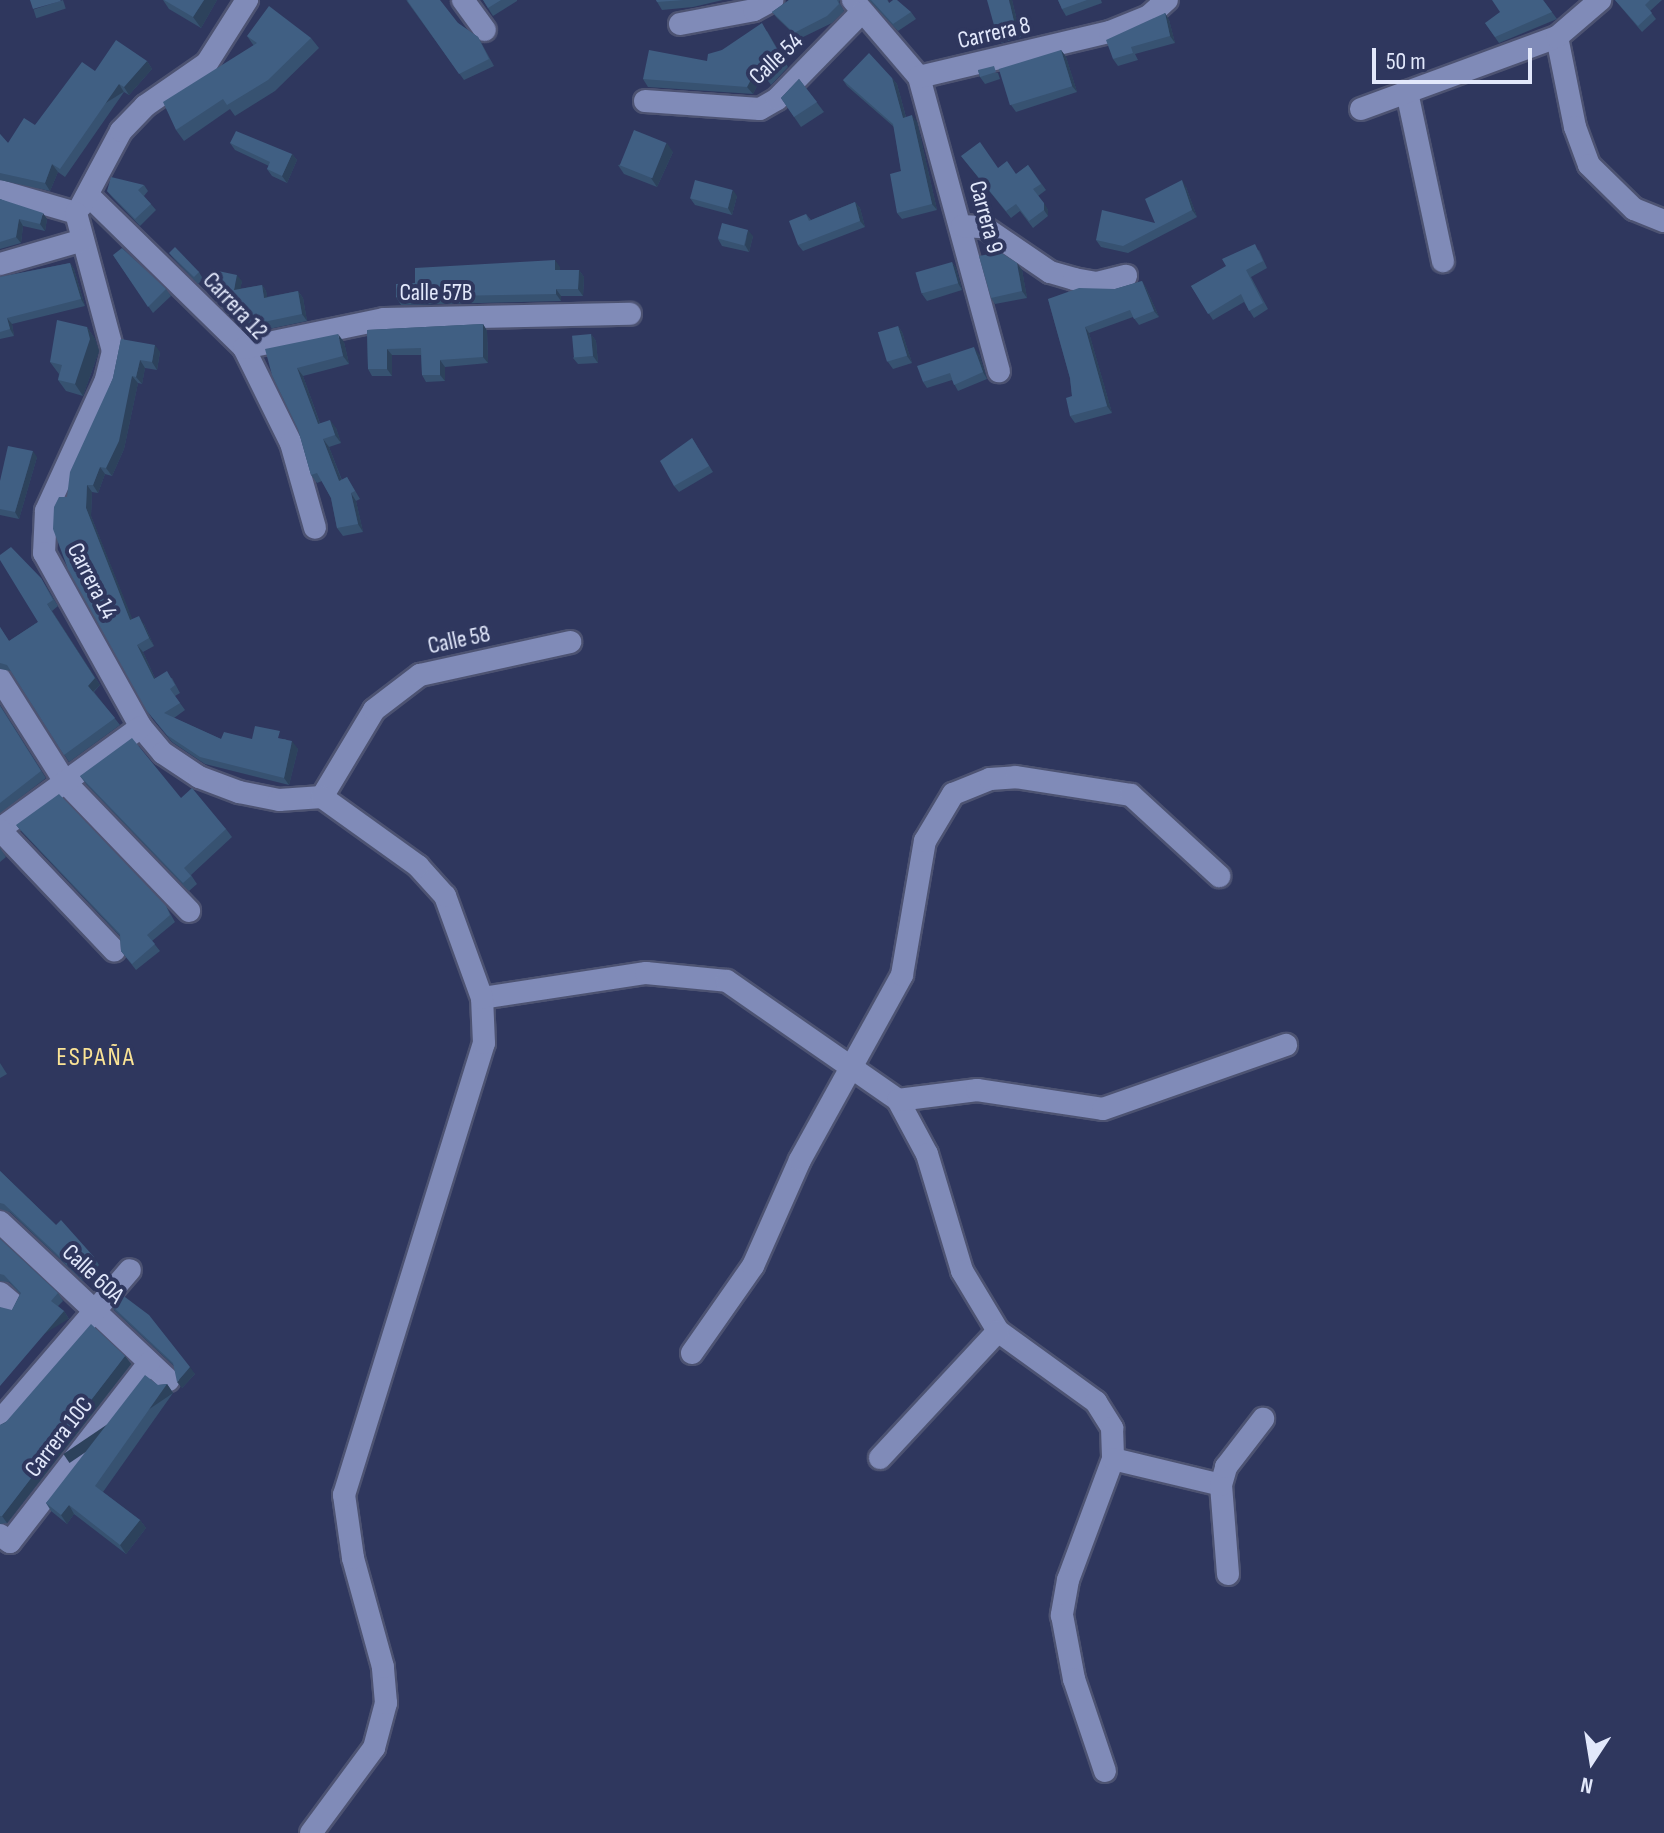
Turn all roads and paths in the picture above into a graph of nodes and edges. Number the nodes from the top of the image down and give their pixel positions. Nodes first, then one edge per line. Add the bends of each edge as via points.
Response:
1 (247, 0) edge
2 (463, 0) edge
3 (773, 0) edge
4 (1167, 0) edge
5 (1600, 0) edge
6 (857, 7) edge
7 (680, 24) dead end
8 (485, 30) dead end
9 (1557, 37) junction
10 (919, 77) junction
11 (1407, 92) junction
12 (645, 101) dead end
13 (1361, 109) dead end
14 (0, 191) edge
15 (82, 204) junction
16 (1664, 221) edge
17 (962, 226) junction
18 (83, 240) junction
19 (1443, 261) dead end
20 (0, 264) edge
21 (1126, 276) dead end
22 (630, 314) dead end
23 (244, 348) junction
24 (999, 371) dead end
25 (315, 528) dead end
26 (570, 642) dead end
27 (0, 679) edge
28 (141, 727) junction
29 (65, 782) junction
30 (322, 797) junction
31 (0, 830) edge
32 (1219, 876) dead end
33 (189, 911) dead end
34 (114, 950) dead end
35 (482, 998) junction
36 (1286, 1045) dead end
37 (854, 1066) junction
38 (898, 1100) junction
39 (0, 1222) edge
40 (130, 1270) dead end
41 (94, 1310) junction
42 (998, 1331) junction
43 (692, 1353) dead end
44 (149, 1363) junction
45 (168, 1380) dead end
46 (3, 1412) edge
47 (1263, 1419) dead end
48 (880, 1458) dead end
49 (1113, 1459) junction
50 (1221, 1485) junction
51 (5, 1539) edge
52 (1228, 1574) dead end
53 (1105, 1771) dead end
54 (320, 1831) edge

1 - 15 street via 207,63 145,106 121,131
2 - 8 street
3 - 7 street via 754,10
4 - 10 street, Carrera 8 via 1149,16 1110,32
5 - 9 street
6 - 10 street
6 - 12 street, Calle 54 via 777,99 760,109
9 - 11 street
9 - 16 street via 1575,127 1589,165 1634,209
10 - 17 street, Carrera 9
11 - 13 street
11 - 19 street
14 - 15 street
15 - 18 street, Carrera 14
15 - 23 street, Carrera 12
17 - 21 street via 984,227 1005,237 1062,276 1097,283
17 - 24 street, Carrera 9
18 - 20 street
18 - 28 street, Carrera 14 via 113,351 105,382 46,511 44,553
22 - 23 street, Calle 57B via 384,319
23 - 25 street, Carrera 12 via 291,443
26 - 30 street, Calle 58 via 420,675 374,710
27 - 29 street
28 - 29 street
28 - 30 street, Carrera 14 via 163,753 199,777 279,800
29 - 31 street
29 - 33 street
30 - 35 street via 418,866 445,896
31 - 34 street
32 - 37 street via 1131,795 1016,777 990,779 953,794 925,841 902,975
35 - 37 street via 646,973 727,981
35 - 54 street via 484,1043 344,1495 353,1558 383,1667 386,1703 374,1748
36 - 38 street via 1103,1109 977,1090
37 - 38 street
37 - 43 street via 800,1160 753,1266
38 - 42 street via 927,1154 962,1271
39 - 41 street, Calle 60A
40 - 41 street
41 - 44 street, Calle 60A
41 - 46 street
42 - 48 street
42 - 49 street via 1096,1402 1112,1428
44 - 45 street, Calle 60A
44 - 51 street, Carrera 10C
47 - 50 street via 1226,1467
49 - 50 street
49 - 53 street via 1068,1580 1062,1615 1074,1679
50 - 52 street

